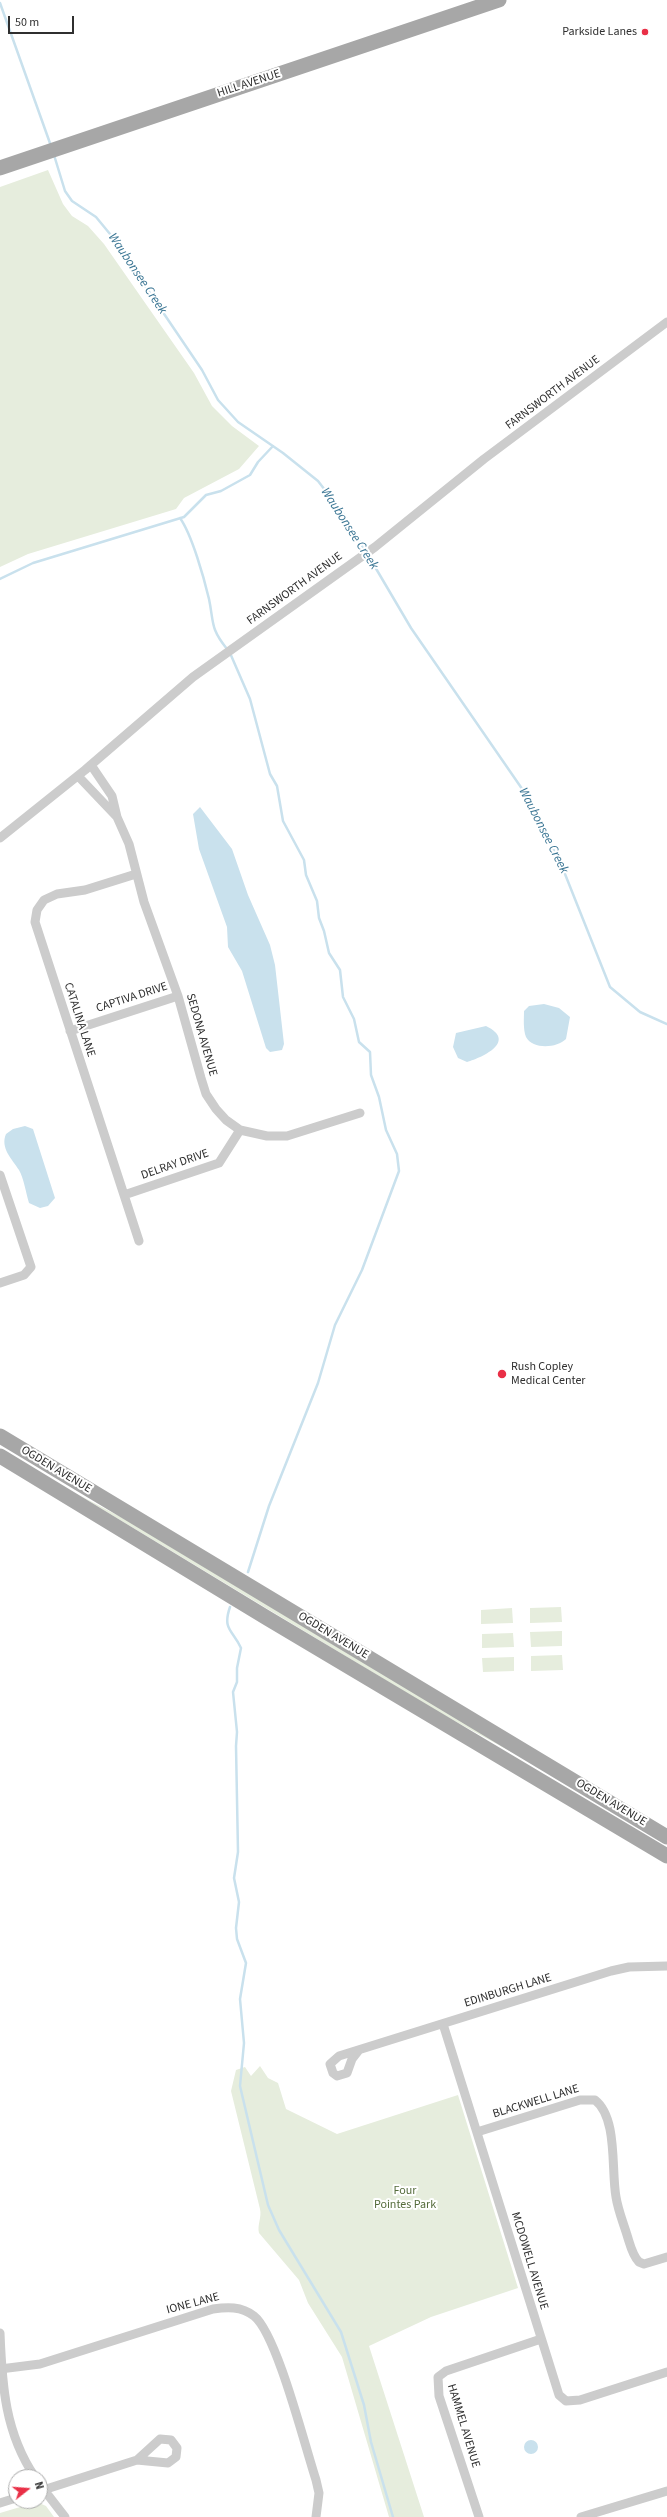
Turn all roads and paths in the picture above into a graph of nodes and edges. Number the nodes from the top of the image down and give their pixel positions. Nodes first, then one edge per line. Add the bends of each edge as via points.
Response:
1 (499, 0) edge
2 (0, 168) edge
3 (667, 322) edge
4 (91, 765) junction
5 (78, 776) junction
6 (117, 817) junction
7 (0, 838) edge
8 (136, 874) junction
9 (178, 996) junction
10 (70, 1031) junction
11 (360, 1113) dead end
12 (240, 1130) junction
13 (0, 1175) edge
14 (124, 1196) junction
15 (139, 1241) dead end
16 (0, 1283) edge
17 (2, 1442) edge
18 (0, 1456) edge
19 (667, 1837) edge
20 (667, 1856) edge
21 (667, 1966) edge
22 (443, 2024) junction
23 (359, 2050) dead end
24 (476, 2132) junction
25 (667, 2257) edge
26 (0, 2333) edge
27 (541, 2339) junction
28 (1, 2369) edge
29 (667, 2372) edge
30 (137, 2460) dead end
31 (30, 2469) edge
32 (48, 2486) edge
33 (667, 2491) edge
34 (48, 2496) edge
35 (65, 2517) edge
36 (316, 2517) edge
37 (479, 2517) edge
38 (581, 2517) edge

1 - 2 main road, HILL AVENUE
3 - 4 street, FARNSWORTH AVENUE via 484,459 375,547 193,677
4 - 5 street, FARNSWORTH AVENUE
4 - 6 street, SEDONA AVENUE via 109,790
5 - 6 street, SEDONA AVENUE
5 - 7 street, FARNSWORTH AVENUE
6 - 8 street, SEDONA AVENUE via 129,844
8 - 9 street, SEDONA AVENUE
8 - 10 street, CATALINA LANE via 85,890 57,894 44,900 37,910 35,922
9 - 10 street, CAPTIVA DRIVE
9 - 12 street, SEDONA AVENUE via 206,1094 226,1120
10 - 14 street, CATALINA LANE
11 - 12 street, SEDONA AVENUE via 287,1136 267,1136
12 - 14 street, DELRAY DRIVE via 219,1163
13 - 16 street via 31,1267 24,1275
14 - 15 street, CATALINA LANE
17 - 19 main road, OGDEN AVENUE
18 - 20 main road, OGDEN AVENUE via 266,1618
21 - 22 street, EDINBURGH LANE via 611,1971
22 - 23 street, EDINBURGH LANE
22 - 24 street, MCDOWELL AVENUE
24 - 25 street, BLACKWELL LANE via 580,2100 595,2100 607,2121 616,2196 632,2252 639,2262 644,2264
24 - 27 street, MCDOWELL AVENUE
26 - 28 street
27 - 29 street, MCDOWELL AVENUE via 556,2388 566,2401 580,2400
27 - 37 street, HAMMEL AVENUE via 446,2371 438,2377 440,2396
28 - 31 street via 9,2422 21,2454
28 - 36 street, IONE LANE via 40,2364 213,2309 243,2310 258,2320 272,2344 316,2480 319,2499
30 - 32 street
33 - 38 street
34 - 35 street

